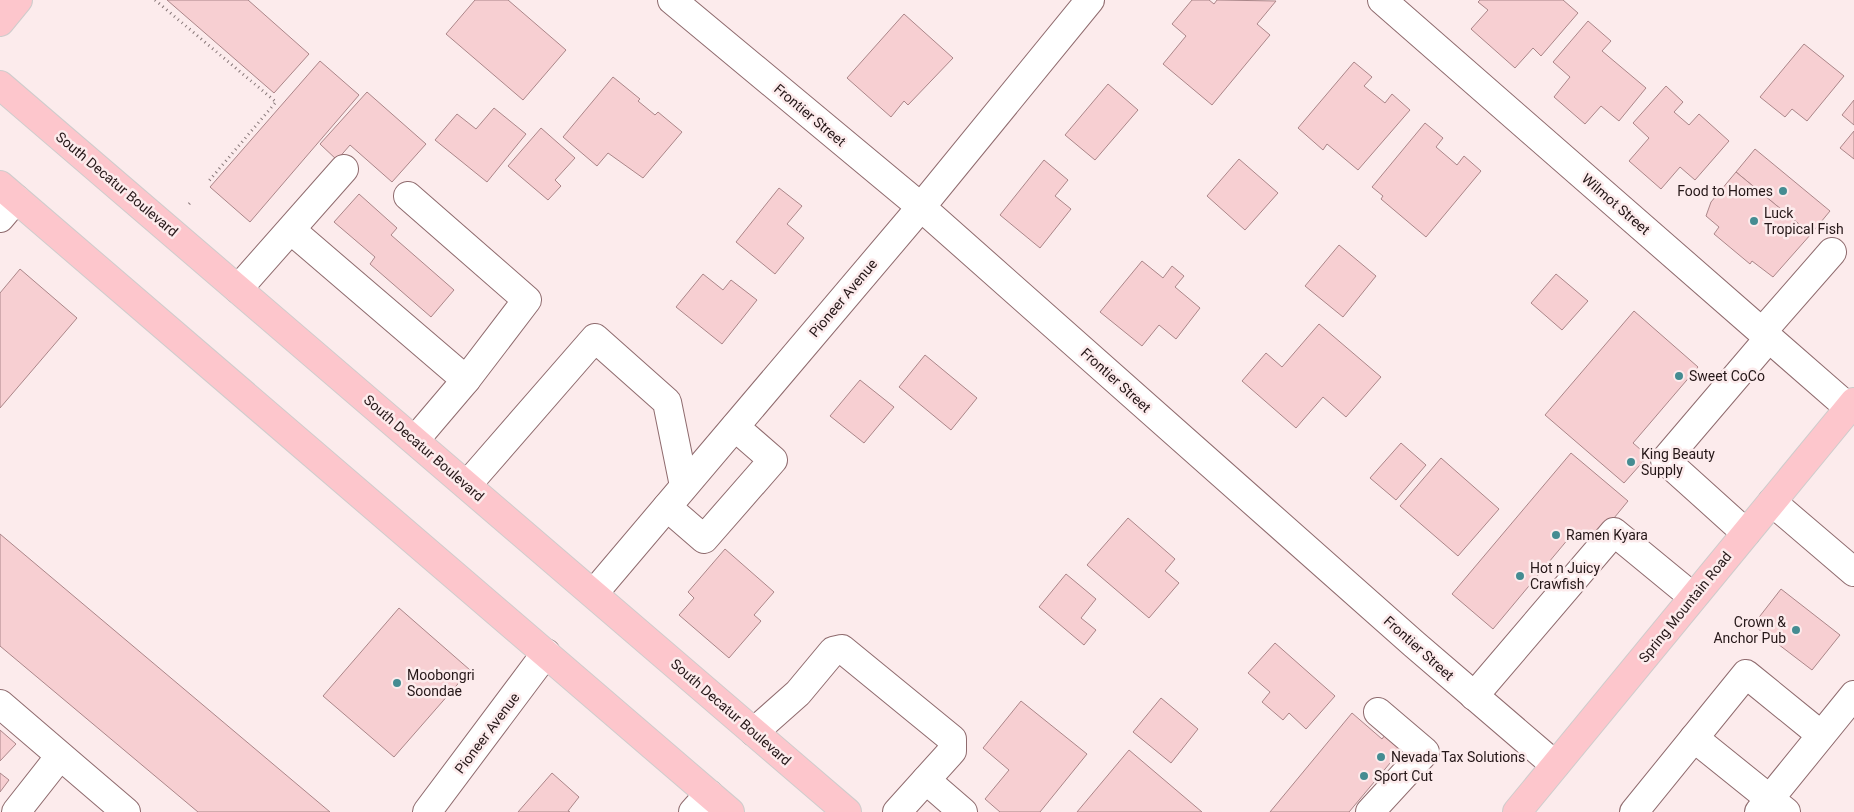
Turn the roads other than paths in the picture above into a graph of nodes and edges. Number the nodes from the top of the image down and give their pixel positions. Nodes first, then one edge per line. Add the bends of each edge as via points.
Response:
1 (18, 0) edge
2 (672, 0) edge
3 (1090, 0) edge
4 (1382, 0) edge
5 (0, 22) edge
6 (0, 85) edge
7 (344, 169) dead end
8 (408, 196) dead end
9 (5, 201) edge
10 (920, 207) junction
11 (291, 230) junction
12 (1832, 252) dead end
13 (238, 289) junction
14 (1766, 335) junction
15 (466, 380) junction
16 (1852, 405) edge
17 (735, 427) junction
18 (415, 440) junction
19 (467, 484) junction
20 (684, 486) junction
21 (1772, 502) junction
22 (667, 507) junction
23 (1746, 533) junction
24 (1850, 561) edge
25 (594, 593) junction
26 (1693, 597) junction
27 (546, 653) junction
28 (1854, 695) edge
29 (1474, 696) junction
30 (0, 704) edge
31 (1378, 712) dead end
32 (754, 732) junction
33 (1821, 735) junction
34 (1694, 738) junction
35 (60, 756) junction
36 (1555, 765) junction
37 (926, 780) junction
38 (701, 803) edge
39 (1771, 807) edge
40 (439, 808) edge
41 (16, 812) edge
42 (126, 812) edge
43 (730, 812) edge
44 (847, 812) edge
45 (897, 812) edge
46 (963, 812) edge
47 (1370, 812) edge
48 (1517, 812) edge
49 (1634, 812) edge

1 - 5 main road
2 - 10 street, Frontier Street
3 - 10 street, Pioneer Avenue
4 - 14 street, Wilmot Street
6 - 13 main road, South Decatur Boulevard
7 - 11 street
8 - 15 street via 527,300
9 - 27 main road
10 - 17 street, Pioneer Avenue
10 - 29 street, Frontier Street
11 - 13 street
11 - 15 street
12 - 14 street
13 - 18 main road, South Decatur Boulevard
14 - 16 street, Wilmot Street
14 - 23 street via 1665,460
15 - 18 street
16 - 21 main road, Spring Mountain Road
17 - 20 street, Pioneer Avenue
17 - 22 street via 772,460 704,539
18 - 19 main road, South Decatur Boulevard
19 - 20 street via 595,338 668,402
19 - 25 main road, South Decatur Boulevard
20 - 22 street, Pioneer Avenue
21 - 23 main road, Spring Mountain Road
21 - 24 street
22 - 25 street, Pioneer Avenue
23 - 26 main road, Spring Mountain Road
25 - 32 main road, South Decatur Boulevard
26 - 29 street via 1614,532
26 - 36 main road, Spring Mountain Road
27 - 38 main road
27 - 40 street, Pioneer Avenue
28 - 33 street
29 - 36 street, Frontier Street
30 - 35 street
31 - 47 street via 1425,752
32 - 37 street via 798,693 833,651 842,649 952,740 952,751
32 - 44 main road, South Decatur Boulevard
33 - 34 street via 1746,674
33 - 39 street
34 - 39 street
34 - 49 street
35 - 41 street
35 - 42 street
36 - 48 main road, Spring Mountain Road
37 - 45 street
37 - 46 street
38 - 43 main road

